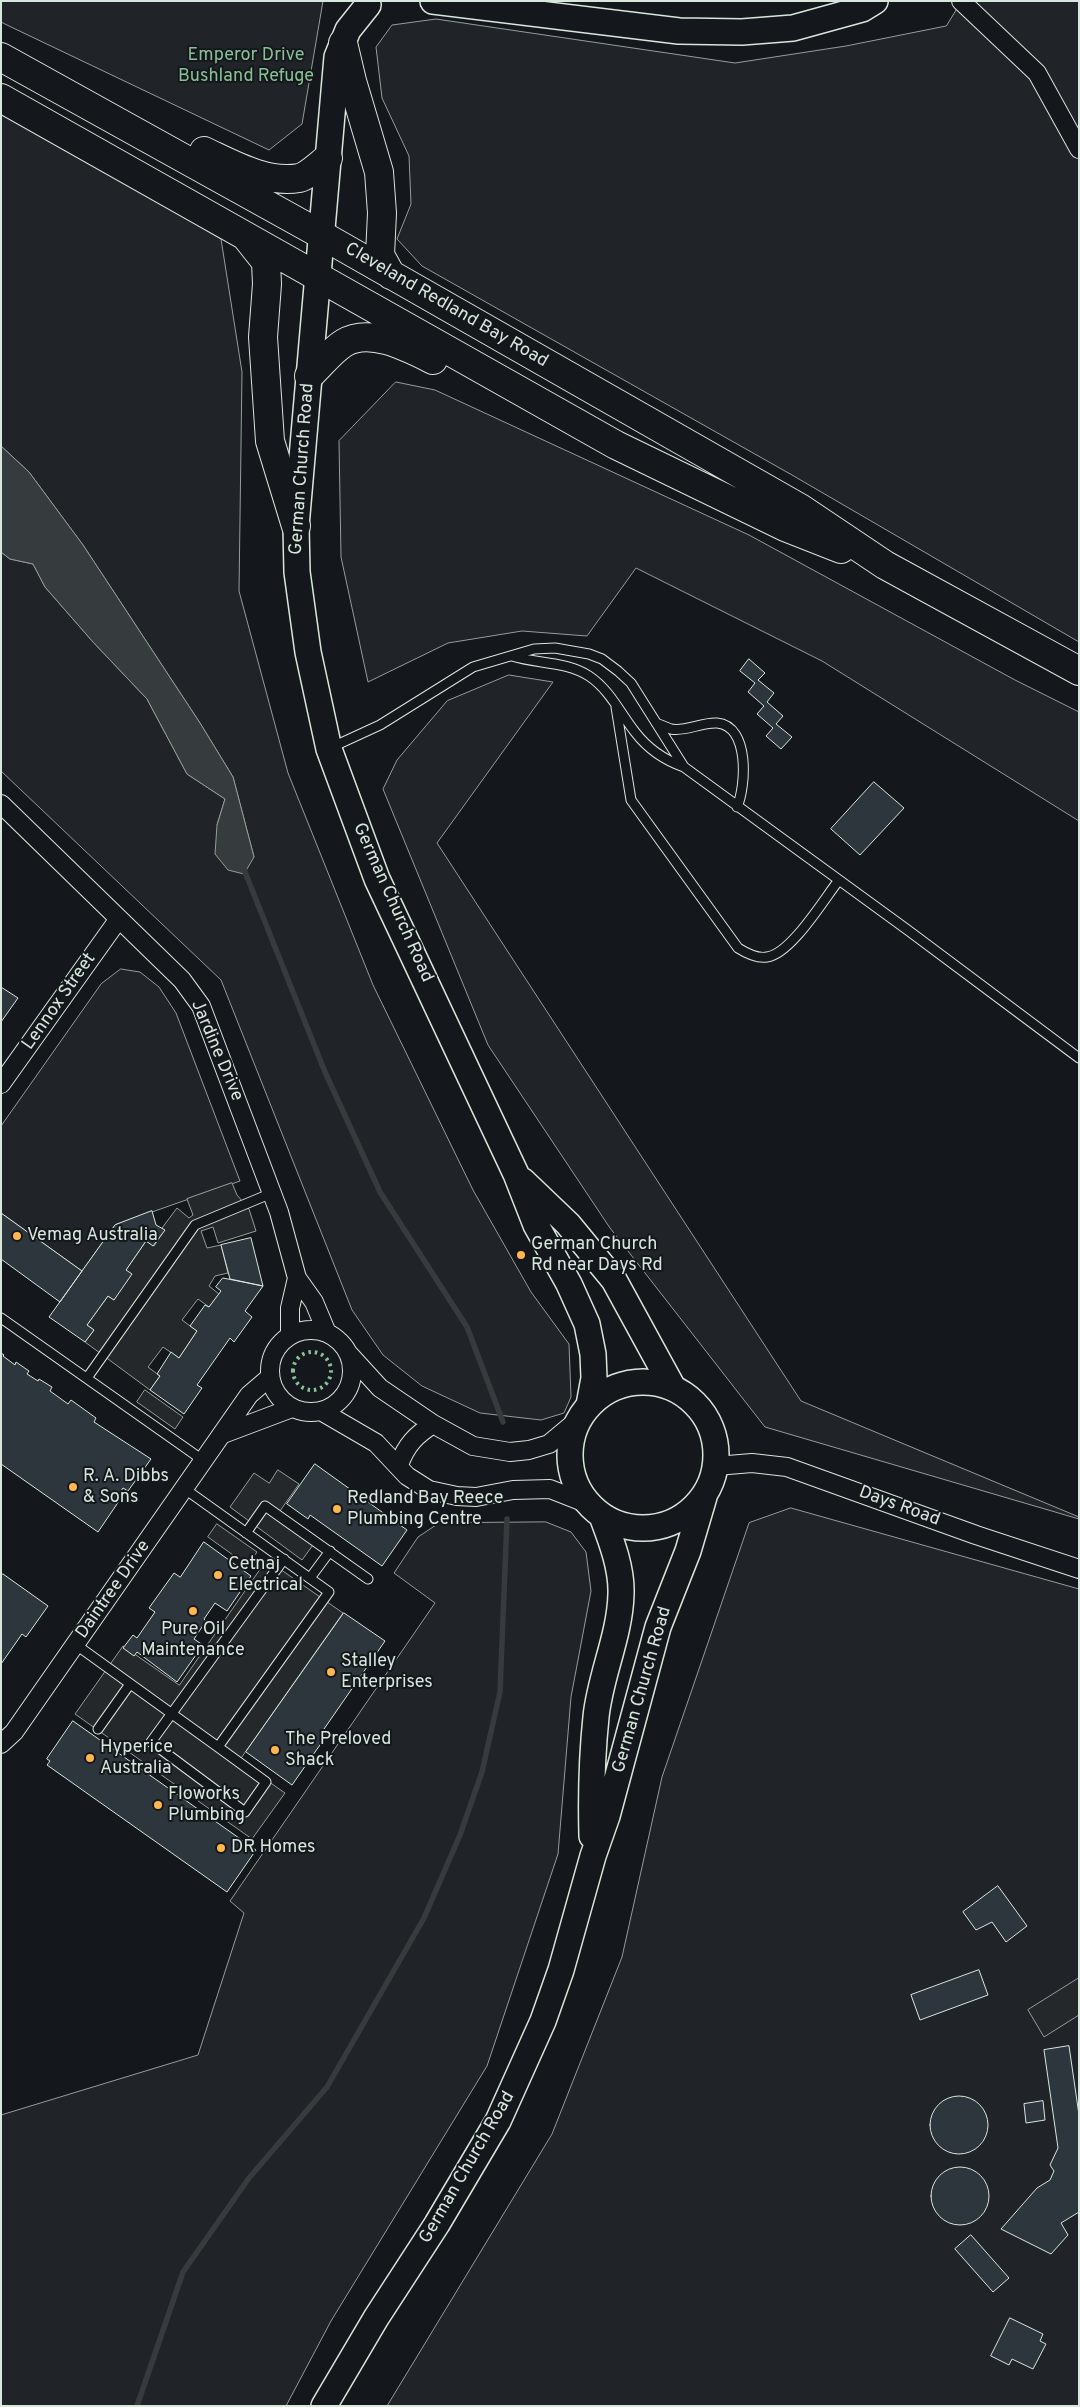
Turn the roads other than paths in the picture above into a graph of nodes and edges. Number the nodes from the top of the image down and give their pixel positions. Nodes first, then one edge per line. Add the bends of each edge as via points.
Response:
1 (433, 1) edge
2 (875, 1) edge
3 (961, 1) edge
4 (373, 2) edge
5 (343, 43) junction
6 (1, 56) edge
7 (1, 98) edge
8 (1079, 149) edge
9 (328, 158) junction
10 (245, 234) junction
11 (320, 234) junction
12 (317, 275) junction
13 (391, 275) junction
14 (309, 376) junction
15 (616, 445) junction
16 (296, 526) junction
17 (885, 565) junction
18 (512, 656) junction
19 (1079, 671) edge
20 (615, 704) junction
21 (656, 723) junction
22 (329, 749) junction
23 (684, 767) junction
24 (1, 804) edge
25 (737, 807) junction
26 (839, 880) junction
27 (118, 920) junction
28 (1079, 1058) edge
29 (1, 1084) edge
30 (516, 1174) junction
31 (272, 1193) junction
32 (297, 1278) junction
33 (1, 1318) edge
34 (327, 1333) junction
35 (290, 1335) junction
36 (348, 1353) junction
37 (270, 1377) junction
38 (87, 1378) junction
39 (672, 1386) junction
40 (292, 1408) junction
41 (320, 1411) junction
42 (584, 1412) junction
43 (433, 1424) junction
44 (223, 1434) junction
45 (204, 1461) junction
46 (399, 1465) junction
47 (716, 1466) junction
48 (185, 1489) junction
49 (704, 1497) junction
50 (595, 1510) junction
51 (246, 1533) junction
52 (330, 1551) junction
53 (284, 1559) junction
54 (1079, 1569) edge
55 (310, 1578) junction
56 (368, 1578) dead end
57 (75, 1644) junction
58 (130, 1684) junction
59 (172, 1714) junction
60 (98, 1729) dead end
61 (1, 1744) edge
62 (218, 1746) junction
63 (593, 1856) junction
64 (324, 2406) edge

1 - 2 street via 679,31 742,32 793,28 862,9
3 - 8 street via 1037,73
4 - 5 street, German Church Road via 348,30
5 - 9 street, German Church Road via 337,57
5 - 13 highway via 379,172 382,213 380,255
6 - 9 highway via 236,166 274,178 301,178
6 - 11 highway, Cleveland Redland Bay Road
7 - 10 highway, Cleveland Redland Bay Road
9 - 11 street, German Church Road
10 - 12 highway, Cleveland Redland Bay Road
10 - 16 highway via 266,262 263,337 270,441
11 - 12 street, German Church Road
11 - 13 highway, Cleveland Redland Bay Road
12 - 14 street, German Church Road
12 - 15 highway, Cleveland Redland Bay Road
13 - 17 highway, Cleveland Redland Bay Road via 800,508
14 - 15 highway via 344,343 371,337 407,347
14 - 16 street, German Church Road
15 - 17 highway, Cleveland Redland Bay Road via 785,527
16 - 22 street, German Church Road via 297,572 308,652
17 - 19 highway, Cleveland Redland Bay Road
18 - 20 lane via 576,669 599,684
18 - 21 lane via 534,649 555,648 602,659 631,683
18 - 22 lane via 473,667 380,725
20 - 23 lane via 648,746 666,760
20 - 26 lane via 631,800 738,948 751,955 767,957 781,952
21 - 23 lane
21 - 25 lane via 672,729 719,723 736,735 743,756 742,794
22 - 30 street, German Church Road via 377,879
23 - 25 lane
24 - 27 street, Jardine Drive
25 - 26 lane
26 - 28 lane
27 - 29 street, Lennox Street
27 - 31 street, Jardine Drive via 182,980 201,1006
30 - 39 street, German Church Road via 568,1224 614,1280
30 - 42 street, German Church Road via 536,1226 587,1324 594,1354 594,1378
31 - 32 street, Jardine Drive
31 - 38 lane via 195,1225
32 - 34 street via 314,1302
32 - 35 street via 290,1308
33 - 38 lane
34 - 35 street via 302,1330
34 - 36 street
35 - 37 street via 274,1353
36 - 41 street via 352,1370 348,1388 342,1399
36 - 43 street via 380,1388
37 - 40 street via 281,1400
37 - 44 street, Daintree Drive via 249,1395
38 - 45 lane
39 - 42 street via 650,1381 628,1383 606,1391
39 - 47 street via 693,1400 708,1418 716,1442
40 - 41 street via 301,1412
40 - 44 street
41 - 46 street via 376,1443
42 - 43 street via 549,1444 510,1452 473,1446
42 - 50 street via 571,1441 570,1464 576,1485
43 - 46 street via 406,1447
44 - 45 street, Daintree Drive
45 - 48 street, Daintree Drive
46 - 50 street via 407,1476 429,1490 476,1497 513,1490 550,1489
47 - 49 street
47 - 54 street, Days Road via 752,1463 787,1467
48 - 51 lane
48 - 57 street, Daintree Drive
49 - 50 street via 688,1514 668,1525 646,1529 623,1526
49 - 63 street, German Church Road via 688,1551 658,1627 622,1765
50 - 63 street, German Church Road via 613,1546 622,1592 596,1718
51 - 52 lane via 265,1506
51 - 53 lane
52 - 55 lane
52 - 56 lane
53 - 55 lane
53 - 59 lane
55 - 62 lane via 329,1592
57 - 58 lane
57 - 61 street, Daintree Drive via 14,1732
58 - 59 lane
58 - 60 lane
59 - 62 lane
59 - 62 lane via 151,1742 245,1812 266,1782
63 - 64 street, German Church Road via 574,1928 546,2012 498,2121

